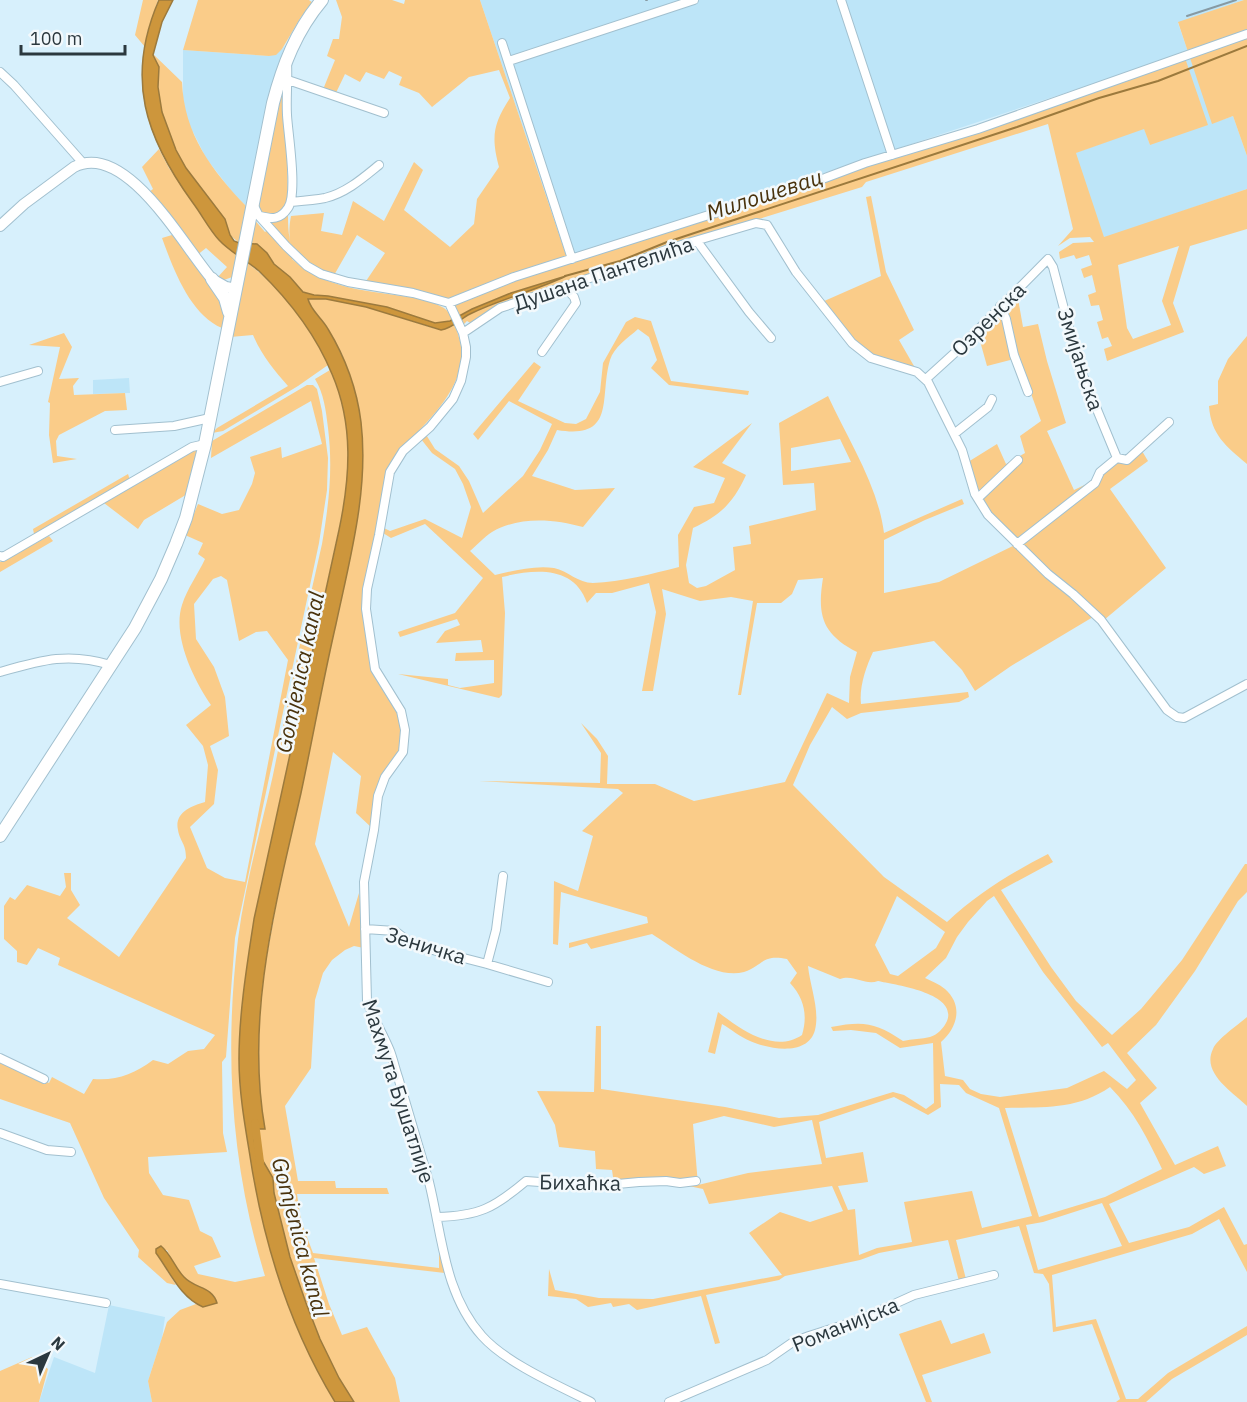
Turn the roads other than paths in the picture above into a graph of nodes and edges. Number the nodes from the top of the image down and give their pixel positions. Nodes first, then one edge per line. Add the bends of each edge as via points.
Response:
1 (322, 0) edge
2 (694, 0) edge
3 (841, 0) edge
4 (1247, 34) edge
5 (502, 43) dead end
6 (287, 55) junction
7 (509, 61) junction
8 (1, 75) edge
9 (288, 80) junction
10 (384, 113) dead end
11 (892, 155) junction
12 (82, 162) junction
13 (379, 165) dead end
14 (291, 202) junction
15 (254, 212) junction
16 (0, 226) edge
17 (697, 241) junction
18 (572, 259) junction
19 (1048, 259) joint
20 (239, 273) junction
21 (212, 279) junction
22 (565, 287) junction
23 (236, 289) junction
24 (451, 306) junction
25 (1000, 306) junction
26 (230, 318) junction
27 (462, 330) junction
28 (771, 338) dead end
29 (542, 352) dead end
30 (38, 371) dead end
31 (926, 379) junction
32 (0, 382) edge
33 (1028, 392) dead end
34 (992, 399) dead end
35 (210, 418) junction
36 (1169, 422) dead end
37 (115, 430) dead end
38 (954, 434) junction
39 (205, 444) junction
40 (1116, 458) junction
41 (1018, 460) dead end
42 (978, 498) junction
43 (1017, 544) junction
44 (0, 556) edge
45 (111, 665) junction
46 (0, 672) edge
47 (1247, 684) edge
48 (0, 836) edge
49 (503, 876) dead end
50 (365, 929) junction
51 (487, 964) junction
52 (549, 982) dead end
53 (0, 1058) edge
54 (44, 1079) dead end
55 (0, 1133) edge
56 (71, 1152) dead end
57 (696, 1181) dead end
58 (437, 1217) junction
59 (994, 1275) dead end
60 (0, 1284) edge
61 (106, 1303) dead end
62 (591, 1402) edge
63 (669, 1402) edge

1 - 6 main road
2 - 7 street
3 - 11 street
4 - 11 street
5 - 7 street
6 - 9 street
6 - 15 main road via 273,103
7 - 18 street
8 - 12 street
9 - 10 street
9 - 14 street
11 - 18 street
12 - 16 street
12 - 21 street via 112,168 132,180
13 - 14 street via 337,194
14 - 15 street via 279,218
15 - 20 main road
15 - 24 street via 297,258 321,274 413,293
17 - 22 street, Душана Пантелића
17 - 28 street
17 - 31 street, Душана Пантелића via 756,223 767,225 796,272 852,343 871,358 917,372
18 - 24 street via 471,293
19 - 25 street, Озренска
19 - 40 street, Змијањска via 1079,366
20 - 21 main road via 231,281
20 - 23 main road
21 - 23 street
21 - 26 main road via 227,302
22 - 27 street, Душана Пантелића via 500,308
22 - 29 street via 576,303
23 - 26 main road
24 - 27 street, Махмута Бушатлије
25 - 31 street, Озренска
25 - 33 street
26 - 35 main road
27 - 50 street, Махмута Бушатлије via 466,357 453,399 403,452 390,472 367,589 372,657 401,711 405,742 400,759 385,777 378,796 364,882
30 - 32 street
31 - 38 street
34 - 38 street via 988,407
35 - 37 street via 174,426
35 - 39 main road
36 - 40 street via 1126,460
38 - 42 street
39 - 44 street via 192,447
39 - 45 main road via 186,518 171,557 146,609
40 - 43 street via 1100,472 1095,483
41 - 42 street
42 - 43 street via 988,515
43 - 47 street via 1101,620 1171,714 1184,718
45 - 46 street via 90,658 65,657
45 - 48 main road
49 - 51 street, Зеничка
50 - 51 street, Зеничка via 394,931 413,945
50 - 58 street, Махмута Бушатлије via 367,1000 390,1052
51 - 52 street, Зеничка
53 - 54 street
55 - 56 street via 47,1150
57 - 58 street, Бихаћка via 596,1186 526,1181 480,1212
58 - 62 street, Махмута Бушатлије via 448,1272 469,1318 483,1337 517,1363
59 - 63 street, Романијска via 914,1295 859,1320 793,1342 767,1360
60 - 61 street

